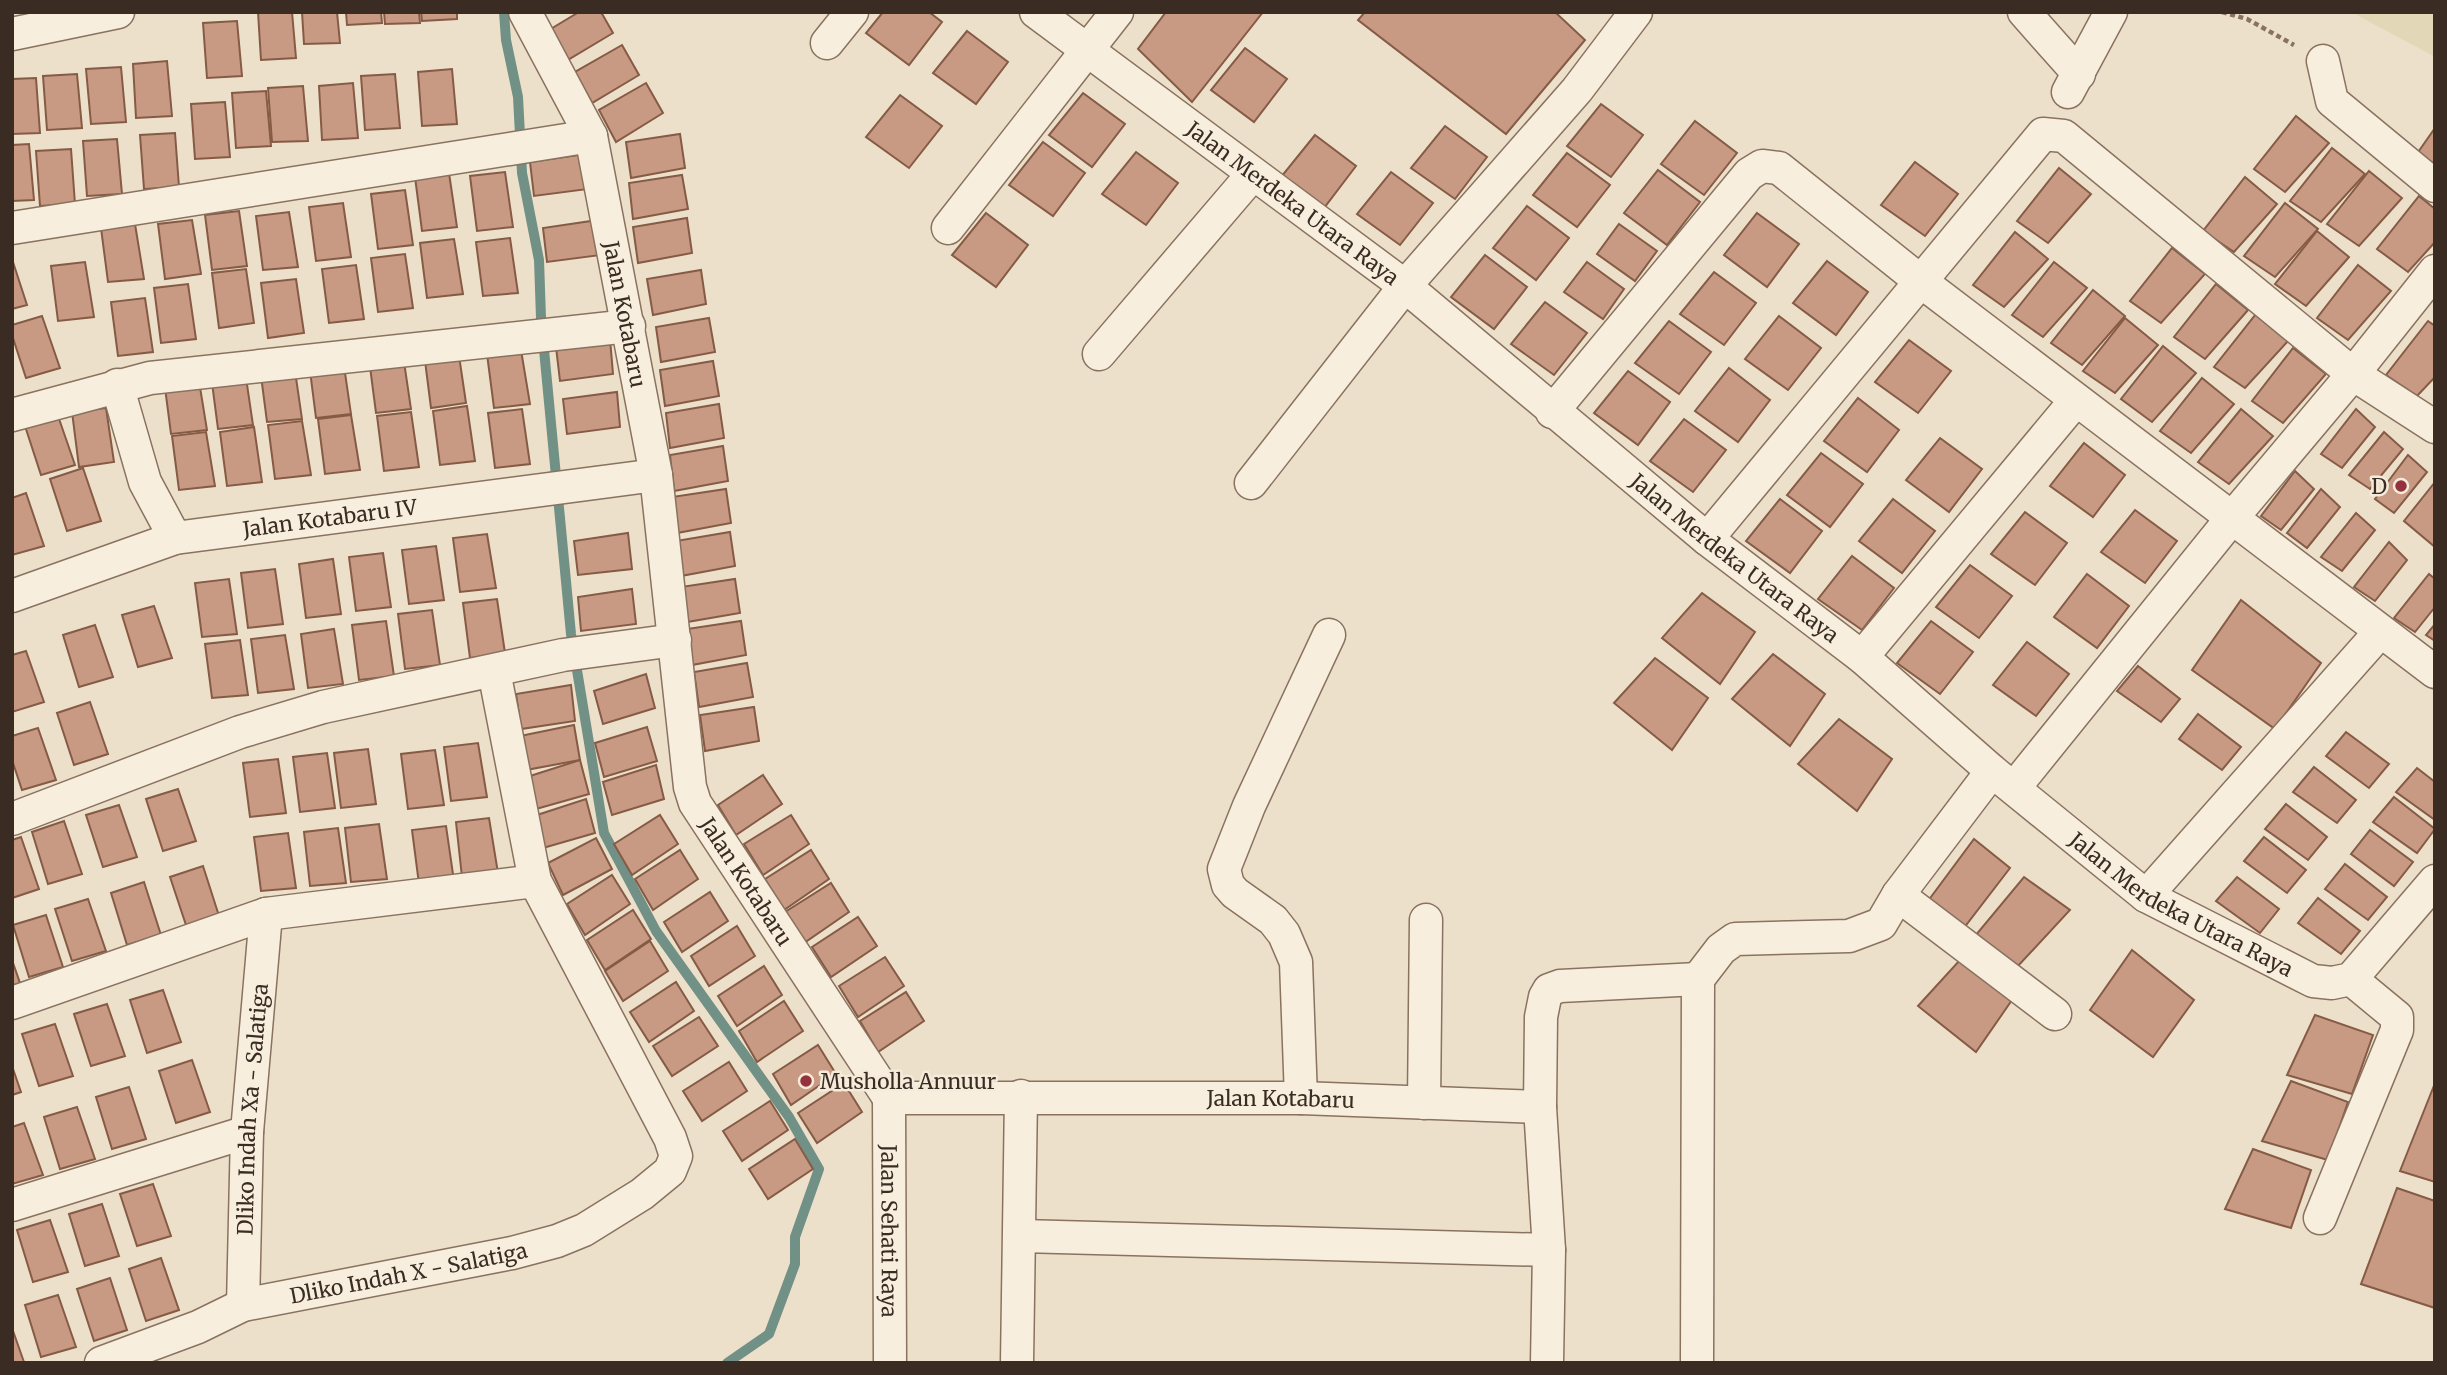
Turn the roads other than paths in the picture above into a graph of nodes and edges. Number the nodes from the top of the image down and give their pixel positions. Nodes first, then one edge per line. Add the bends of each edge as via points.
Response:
1 (118, 12) edge
2 (525, 12) edge
3 (852, 12) edge
4 (1037, 12) edge
5 (1117, 12) edge
6 (1636, 12) edge
7 (2024, 12) edge
8 (2111, 12) edge
9 (12, 34) edge
10 (827, 43) dead end
11 (1087, 50) junction
12 (2323, 61) road end
13 (2062, 102) junction
14 (591, 136) junction
15 (1252, 175) junction
16 (2435, 186) edge
17 (12, 228) edge
18 (948, 228) dead end
19 (2435, 271) edge
20 (1919, 280) junction
21 (1405, 286) junction
22 (629, 326) junction
23 (1099, 354) dead end
24 (2354, 374) junction
25 (117, 385) junction
26 (2076, 400) junction
27 (1552, 412) junction
28 (12, 415) edge
29 (2435, 427) edge
30 (656, 475) junction
31 (1251, 483) dead end
32 (2232, 518) junction
33 (175, 538) junction
34 (1707, 539) junction
35 (12, 596) edge
36 (2380, 632) junction
37 (1329, 635) dead end
38 (675, 640) junction
39 (1862, 657) junction
40 (494, 671) junction
41 (2435, 671) edge
42 (2003, 780) junction
43 (12, 819) edge
44 (535, 881) junction
45 (2435, 881) edge
46 (1898, 895) junction
47 (2146, 896) junction
48 (266, 914) junction
49 (1426, 920) dead end
50 (1698, 979) junction
51 (2351, 979) junction
52 (12, 1003) edge
53 (2055, 1014) dead end
54 (1021, 1096) junction
55 (889, 1098) junction
56 (1301, 1098) junction
57 (1424, 1102) junction
58 (1540, 1107) junction
59 (247, 1132) junction
60 (12, 1206) edge
61 (2320, 1217) dead end
62 (1021, 1236) junction
63 (1549, 1250) junction
64 (243, 1305) junction
65 (101, 1363) edge
66 (890, 1363) edge
67 (1017, 1363) edge
68 (1547, 1363) edge
69 (1697, 1363) edge

1 - 9 street
2 - 14 street, Jalan Kotabaru
3 - 10 street
4 - 11 street, Jalan Merdeka Utara Raya
5 - 11 street
6 - 21 street via 1577,90
7 - 13 street
8 - 13 street
11 - 15 street, Jalan Merdeka Utara Raya
11 - 18 street
12 - 16 street via 2332,101
13 - 20 street
13 - 24 street via 2064,136
14 - 17 street
14 - 22 street, Jalan Kotabaru
15 - 21 street, Jalan Merdeka Utara Raya
15 - 23 street
19 - 24 street
20 - 26 street
20 - 27 street via 1779,168 1756,168
20 - 34 street
21 - 27 street, Jalan Merdeka Utara Raya
21 - 31 street
22 - 25 street
22 - 30 street, Jalan Kotabaru
24 - 29 street
24 - 32 street
25 - 28 street
25 - 33 street via 145,482
26 - 32 street
26 - 39 street
27 - 34 street, Jalan Merdeka Utara Raya
30 - 33 street, Jalan Kotabaru IV
30 - 38 street, Jalan Kotabaru
32 - 36 street
32 - 42 street
33 - 35 street, Jalan Kotabaru IV
34 - 39 street, Jalan Merdeka Utara Raya
36 - 41 street
36 - 47 street
37 - 56 street via 1224,869 1235,893 1273,920 1290,944 1296,962
38 - 40 street via 577,653
38 - 55 street, Jalan Kotabaru via 695,803
39 - 42 street, Jalan Merdeka Utara Raya
40 - 43 street via 389,690 240,732
40 - 44 street
42 - 46 street
42 - 47 street, Jalan Merdeka Utara Raya
44 - 48 street
44 - 64 street, Dliko Indah X - Salatiga via 670,1138 676,1156 670,1171 619,1209 557,1241
45 - 51 street
46 - 50 street via 1881,924 1861,934 1735,939
46 - 53 street
47 - 51 street, Jalan Merdeka Utara Raya via 2313,981
48 - 52 street
48 - 59 street, Dliko Indah Xa - Salatiga
49 - 57 street
50 - 58 street via 1549,990 1542,1005
50 - 69 street
51 - 61 street via 2397,1017 2397,1030
54 - 55 street, Jalan Kotabaru
54 - 56 street, Jalan Kotabaru
54 - 62 street
55 - 66 street, Jalan Sehati Raya
56 - 57 street, Jalan Kotabaru
57 - 58 street, Jalan Kotabaru
58 - 63 street
59 - 60 street
59 - 64 street, Dliko Indah Xa - Salatiga
62 - 63 street
62 - 67 street
63 - 68 street
64 - 65 street, Dliko Indah X - Salatiga

